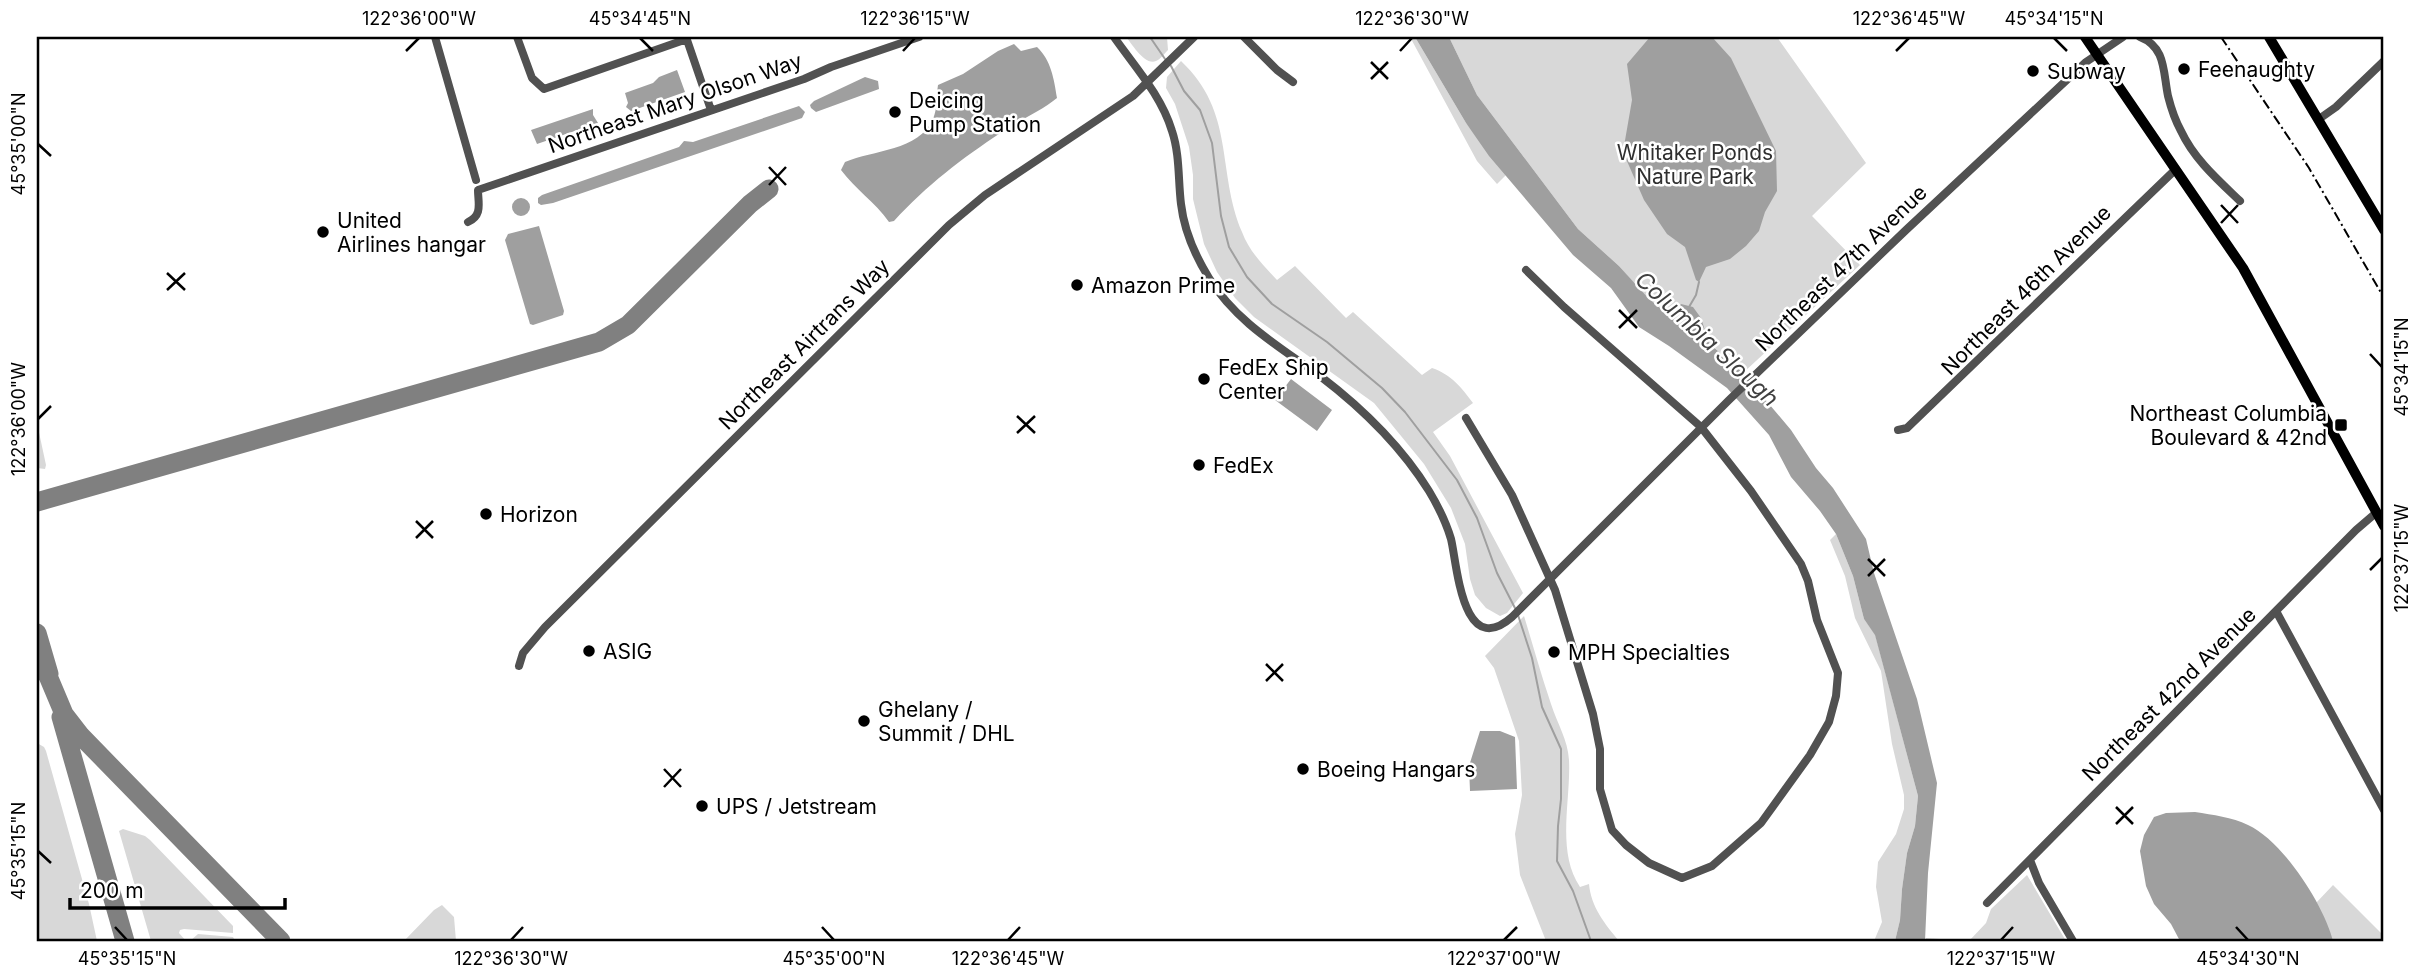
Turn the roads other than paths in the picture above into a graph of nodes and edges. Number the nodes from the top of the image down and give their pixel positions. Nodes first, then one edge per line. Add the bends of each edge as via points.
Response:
1 (435, 37) edge
2 (517, 37) edge
3 (919, 37) edge
4 (1114, 37) edge
5 (1194, 37) edge
6 (1244, 37) edge
7 (2085, 37) edge
8 (2123, 37) edge
9 (2140, 37) edge
10 (2269, 37) edge
11 (686, 38) edge
12 (2097, 54) junction
13 (2384, 61) edge
14 (1293, 82) dead end
15 (1148, 83) junction
16 (711, 110) junction
17 (2319, 119) junction
18 (2176, 169) junction
19 (476, 180) dead end
20 (2240, 201) dead end
21 (468, 222) dead end
22 (2384, 230) edge
23 (1526, 271) dead end
24 (1466, 418) dead end
25 (1701, 428) junction
26 (1898, 430) dead end
27 (2377, 512) junction
28 (2384, 526) edge
29 (1550, 578) junction
30 (2276, 611) junction
31 (519, 666) dead end
32 (2384, 810) edge
33 (2030, 860) junction
34 (1987, 903) dead end
35 (2073, 941) edge

1 - 19 street
2 - 11 street via 531,78 544,89
3 - 16 street, Northeast Mary Olson Way
4 - 15 street
5 - 15 street, Northeast Airtrans Way
6 - 14 street
7 - 12 main road
8 - 12 street
9 - 20 street via 2161,54 2171,107 2188,144
10 - 17 main road
11 - 16 street
12 - 18 main road
12 - 25 street, Northeast 47th Avenue
13 - 17 street
15 - 29 street, Northeast 47th Avenue via 1172,131 1181,205 1213,285 1245,321 1369,417 1401,453 1427,487 1446,524 1464,603 1478,622 1492,627 1503,623
15 - 31 street, Northeast Airtrans Way via 985,195 949,225 545,627 523,653
16 - 21 street, Northeast Mary Olson Way via 478,190 479,211
17 - 22 main road
18 - 26 street, Northeast 46th Avenue via 1949,390 1907,428
18 - 27 main road via 2251,282
23 - 25 street
24 - 29 street via 1512,495
25 - 29 street, Northeast 47th Avenue
25 - 29 street via 1769,516 1805,573 1838,673 1829,722 1810,755 1761,823 1712,866 1682,878 1649,863 1612,830 1600,789 1600,749 1593,714
27 - 28 main road
27 - 30 street, Northeast 42nd Avenue
30 - 32 street
30 - 33 street, Northeast 42nd Avenue
33 - 34 street, Northeast 42nd Avenue
33 - 35 street

